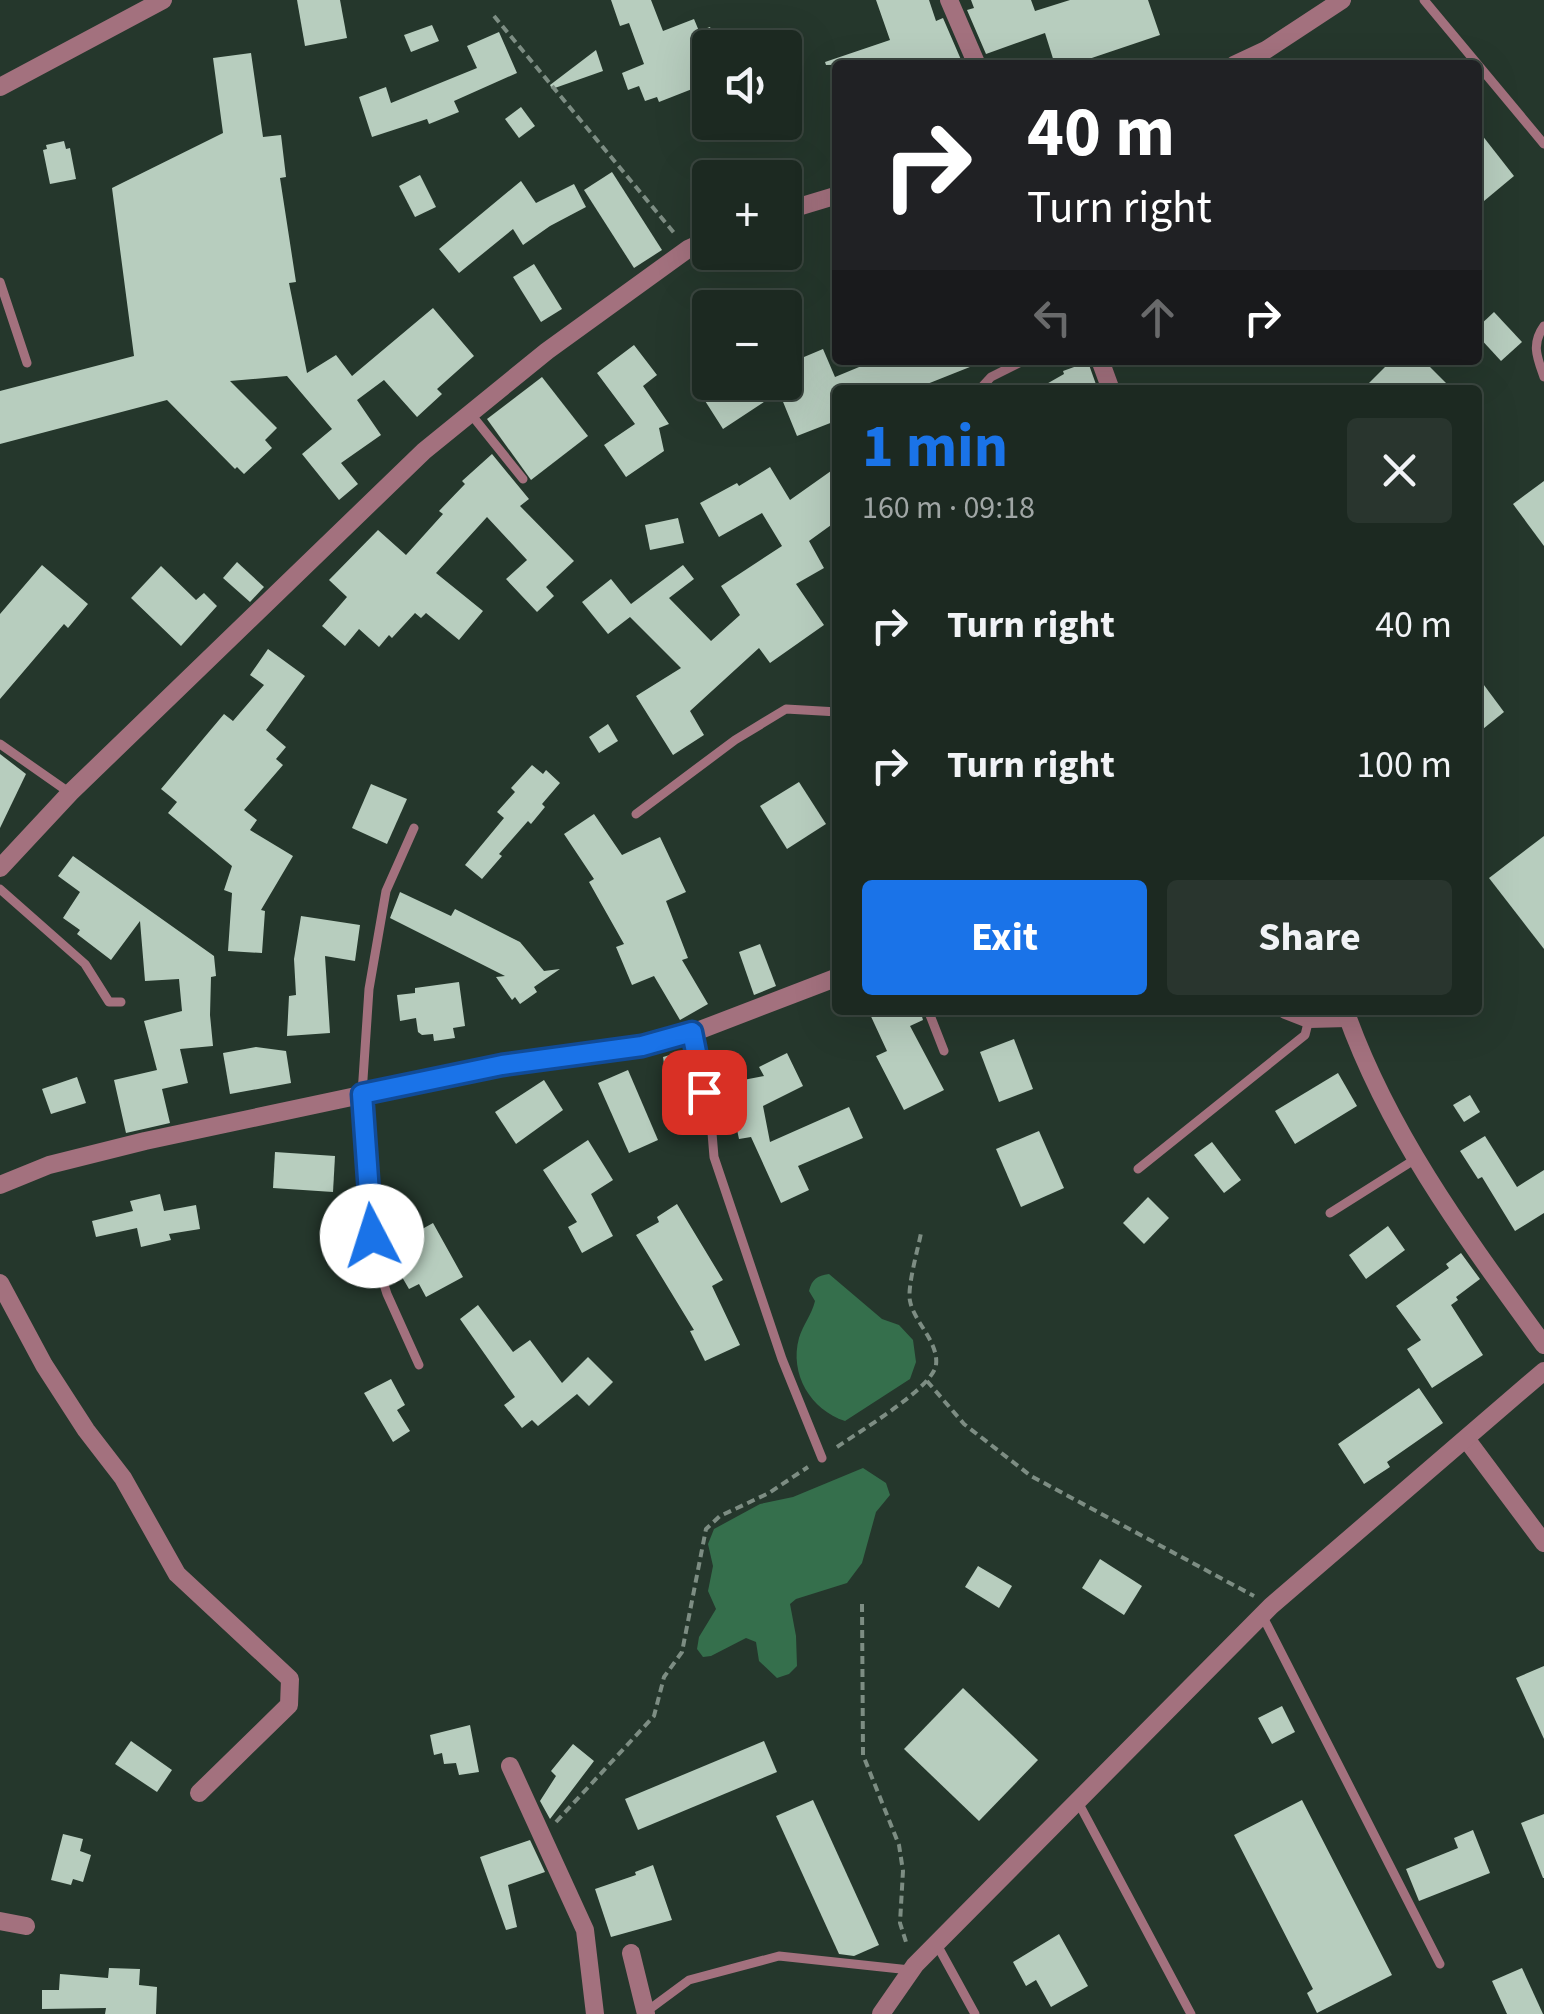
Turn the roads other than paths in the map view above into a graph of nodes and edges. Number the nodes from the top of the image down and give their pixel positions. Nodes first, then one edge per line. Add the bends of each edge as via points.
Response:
1 (164, 0) edge
2 (949, 0) edge
3 (1342, 0) edge
4 (1424, 0) edge
5 (976, 60) edge
6 (1245, 60) edge
7 (1474, 60) edge
8 (1482, 70) edge
9 (0, 87) edge
10 (1544, 144) edge
11 (832, 196) edge
12 (802, 206) edge
13 (692, 247) edge
14 (0, 282) edge
15 (1544, 326) edge
16 (27, 362) dead end
17 (1015, 365) edge
18 (1544, 377) edge
19 (984, 385) edge
20 (470, 413) junction
21 (523, 479) dead end
22 (832, 712) edge
23 (0, 744) edge
24 (70, 793) junction
25 (636, 814) dead end
26 (414, 828) dead end
27 (0, 868) edge
28 (0, 889) edge
29 (832, 979) edge
30 (121, 1002) dead end
31 (930, 1015) edge
32 (1299, 1015) edge
33 (1336, 1015) edge
34 (1351, 1015) edge
35 (1309, 1019) junction
36 (692, 1032) junction
37 (944, 1051) dead end
38 (362, 1094) junction
39 (1414, 1160) junction
40 (1138, 1168) dead end
41 (0, 1186) edge
42 (1330, 1214) dead end
43 (0, 1283) edge
44 (1544, 1345) edge
45 (418, 1364) dead end
46 (1544, 1371) edge
47 (1467, 1440) junction
48 (822, 1458) road end
49 (1544, 1543) edge
50 (1267, 1610) junction
51 (510, 1766) dead end
52 (199, 1793) dead end
53 (1076, 1800) junction
54 (0, 1921) edge
55 (26, 1926) dead end
56 (936, 1944) junction
57 (631, 1953) dead end
58 (1440, 1964) dead end
59 (912, 1968) junction
60 (596, 2014) edge
61 (644, 2014) edge
62 (881, 2014) edge
63 (975, 2014) edge
64 (1191, 2014) edge

1 - 9 street
2 - 5 street
3 - 6 street
4 - 7 lane
8 - 10 lane
11 - 12 street
13 - 20 street
14 - 16 lane
15 - 18 lane via 1535,350
17 - 19 lane
20 - 21 lane
20 - 24 street
22 - 25 lane via 786,710
23 - 24 lane
24 - 27 street
26 - 38 lane via 386,891 369,989
28 - 30 lane via 85,964 109,1002
29 - 36 street
31 - 37 lane
32 - 35 street
33 - 35 street
34 - 39 street
35 - 40 lane via 1305,1036
36 - 38 street
36 - 48 lane via 714,1157
38 - 41 street via 106,1150
38 - 45 lane via 375,1256
39 - 42 lane
39 - 44 street
43 - 52 street via 44,1365 123,1478 177,1574 290,1679 289,1705
46 - 47 street
47 - 49 street
47 - 50 street
50 - 53 street
50 - 58 lane
51 - 60 street via 585,1930
53 - 56 street
53 - 64 lane
54 - 55 street
56 - 59 street
56 - 63 lane
57 - 61 street
59 - 61 lane via 779,1956 689,1980
59 - 62 street

